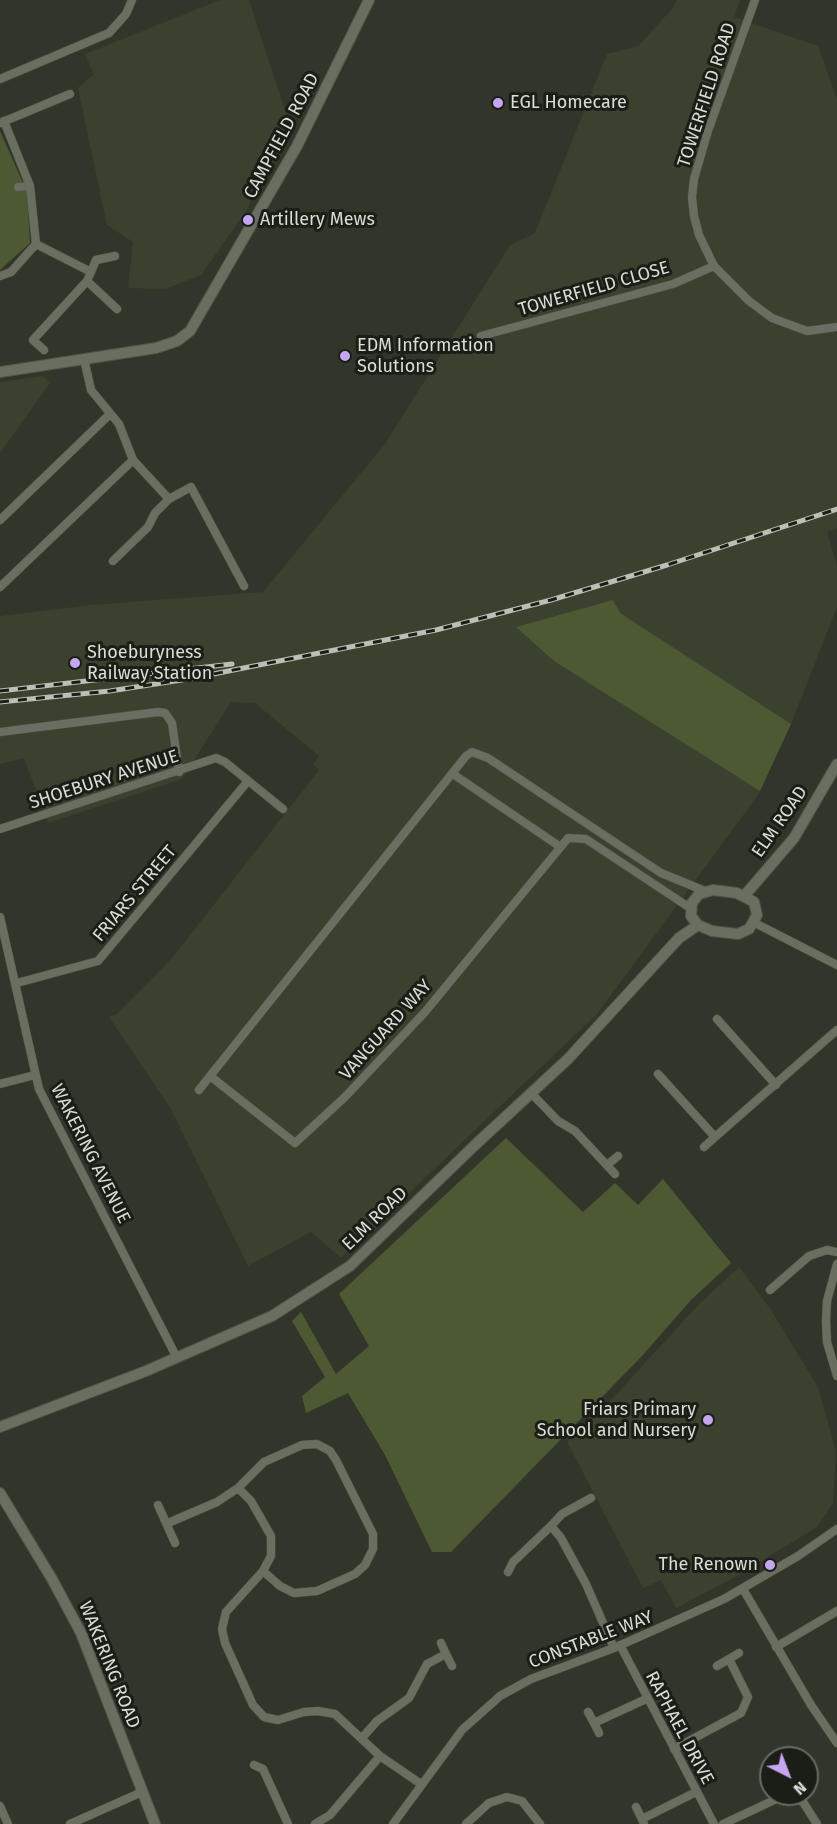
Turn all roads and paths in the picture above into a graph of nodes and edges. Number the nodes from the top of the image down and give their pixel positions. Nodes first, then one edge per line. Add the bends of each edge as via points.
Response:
1 (132, 0) edge
2 (369, 0) edge
3 (755, 0) edge
4 (0, 79) edge
5 (70, 94) dead end
6 (2, 122) edge
7 (30, 186) junction
8 (18, 187) dead end
9 (36, 244) junction
10 (115, 256) dead end
11 (714, 266) junction
12 (91, 272) junction
13 (0, 276) edge
14 (87, 281) junction
15 (117, 309) dead end
16 (837, 327) edge
17 (481, 336) dead end
18 (44, 350) dead end
19 (84, 359) junction
20 (0, 372) edge
21 (110, 414) junction
22 (133, 460) junction
23 (169, 499) junction
24 (0, 520) edge
25 (113, 561) dead end
26 (0, 586) edge
27 (244, 586) dead end
28 (0, 732) edge
29 (837, 764) edge
30 (179, 772) junction
31 (453, 774) junction
32 (248, 781) junction
33 (283, 809) dead end
34 (0, 829) edge
35 (610, 838) junction
36 (559, 846) junction
37 (601, 850) junction
38 (705, 891) junction
39 (745, 895) junction
40 (690, 908) junction
41 (0, 917) edge
42 (754, 923) junction
43 (698, 926) junction
44 (837, 965) edge
45 (17, 983) junction
46 (717, 1019) dead end
47 (837, 1030) edge
48 (658, 1074) dead end
49 (35, 1075) junction
50 (210, 1076) junction
51 (0, 1084) edge
52 (776, 1084) junction
53 (199, 1090) dead end
54 (531, 1092) junction
55 (715, 1137) junction
56 (704, 1147) dead end
57 (618, 1156) dead end
58 (607, 1165) junction
59 (615, 1174) dead end
60 (837, 1252) edge
61 (837, 1264) edge
62 (834, 1284) edge
63 (770, 1290) dead end
64 (177, 1358) junction
65 (837, 1376) edge
66 (0, 1427) edge
67 (238, 1488) junction
68 (0, 1493) edge
69 (591, 1498) dead end
70 (158, 1505) dead end
71 (168, 1523) junction
72 (551, 1526) junction
73 (837, 1529) edge
74 (176, 1543) dead end
75 (263, 1571) junction
76 (508, 1572) dead end
77 (743, 1589) junction
78 (837, 1611) edge
79 (441, 1643) dead end
80 (617, 1647) junction
81 (776, 1647) junction
82 (739, 1653) dead end
83 (446, 1654) junction
84 (729, 1659) junction
85 (452, 1666) dead end
86 (717, 1666) dead end
87 (646, 1699) junction
88 (588, 1712) dead end
89 (594, 1723) junction
90 (598, 1733) dead end
91 (362, 1738) junction
92 (837, 1743) edge
93 (674, 1749) junction
94 (380, 1755) junction
95 (254, 1765) dead end
96 (421, 1784) junction
97 (142, 1792) junction
98 (696, 1792) junction
99 (0, 1806) edge
100 (636, 1807) dead end
101 (643, 1822) edge
102 (8, 1824) edge
103 (70, 1824) edge
104 (154, 1824) edge
105 (288, 1824) edge
106 (315, 1824) edge
107 (393, 1824) edge
108 (466, 1824) edge
109 (540, 1824) edge
110 (714, 1824) edge
111 (723, 1824) edge
112 (817, 1824) edge

1 - 4 street via 126,14 109,33
2 - 19 street, CAMPFIELD ROAD via 297,146 195,326 163,347
3 - 11 street, TOWERFIELD ROAD via 708,131 693,188 699,235
5 - 6 street
6 - 7 street
7 - 8 street
7 - 9 street
9 - 12 street
9 - 13 street via 11,272
10 - 12 street via 96,260
11 - 16 street, TOWERFIELD ROAD via 772,318 807,331
11 - 17 street, TOWERFIELD CLOSE via 673,284
12 - 14 street
14 - 15 street
14 - 18 street via 33,340
19 - 20 street, CAMPFIELD ROAD
19 - 21 street via 91,390
21 - 22 street via 123,431
21 - 24 street
22 - 23 street
22 - 26 street
23 - 25 street via 148,527
23 - 27 street via 191,487
28 - 30 street via 165,713 172,723
29 - 39 street, ELM ROAD via 794,838
30 - 32 street, SHOEBURY AVENUE via 216,758
30 - 34 street, SHOEBURY AVENUE
31 - 35 street via 466,756 478,752
31 - 36 street
31 - 50 street
32 - 33 street
32 - 45 street, FRIARS STREET via 98,961
35 - 37 street
35 - 38 street via 660,873
36 - 37 street via 576,836
36 - 50 street, VANGUARD WAY via 425,1012 345,1097 295,1143
37 - 40 street
38 - 39 street
38 - 40 street
39 - 42 street via 756,908
40 - 43 street
41 - 45 street, WAKERING AVENUE
42 - 43 street via 738,934
42 - 44 street
43 - 54 street, ELM ROAD via 679,938 586,1042
45 - 49 street, WAKERING AVENUE
46 - 52 street
47 - 52 street
48 - 55 street
49 - 51 street
49 - 64 street, WAKERING AVENUE via 45,1102
50 - 53 street
52 - 55 street
54 - 58 street
54 - 64 street, ELM ROAD via 350,1266 272,1316
55 - 56 street
57 - 58 street
58 - 59 street
60 - 63 street via 828,1250 809,1256
61 - 62 street
62 - 65 street via 826,1321 827,1342
64 - 66 street, ELM ROAD
67 - 71 street via 223,1499
67 - 75 street via 271,1536 271,1556
67 - 75 street via 264,1462 302,1445 317,1444 330,1451 336,1460 373,1534 373,1549 365,1565 317,1591 294,1593
68 - 97 street, WAKERING ROAD via 81,1633
69 - 72 street via 562,1514
70 - 71 street
71 - 74 street
72 - 76 street via 513,1562
72 - 80 street, RAPHAEL DRIVE via 561,1538
73 - 77 street, CONSTABLE WAY
75 - 91 street via 223,1620 225,1643 253,1705 264,1717 278,1720 304,1712 336,1714
77 - 80 street, CONSTABLE WAY
77 - 81 street
78 - 81 street
79 - 83 street
80 - 87 street, RAPHAEL DRIVE
80 - 96 street, CONSTABLE WAY via 544,1673 500,1696 462,1730
81 - 92 street
82 - 84 street
83 - 85 street
83 - 91 street via 427,1664 409,1698 377,1721
84 - 86 street
84 - 93 street via 748,1697 741,1713
87 - 89 street
87 - 93 street, RAPHAEL DRIVE
88 - 89 street
89 - 90 street
91 - 94 street
93 - 98 street, RAPHAEL DRIVE
94 - 96 street
94 - 106 street via 330,1815
95 - 105 street via 263,1769
96 - 107 street, CONSTABLE WAY
97 - 103 street
97 - 104 street, WAKERING ROAD
98 - 101 street
98 - 110 street, RAPHAEL DRIVE
99 - 102 street
100 - 101 street
108 - 109 street via 489,1803 507,1797 522,1801
111 - 112 street via 785,1795 803,1802

